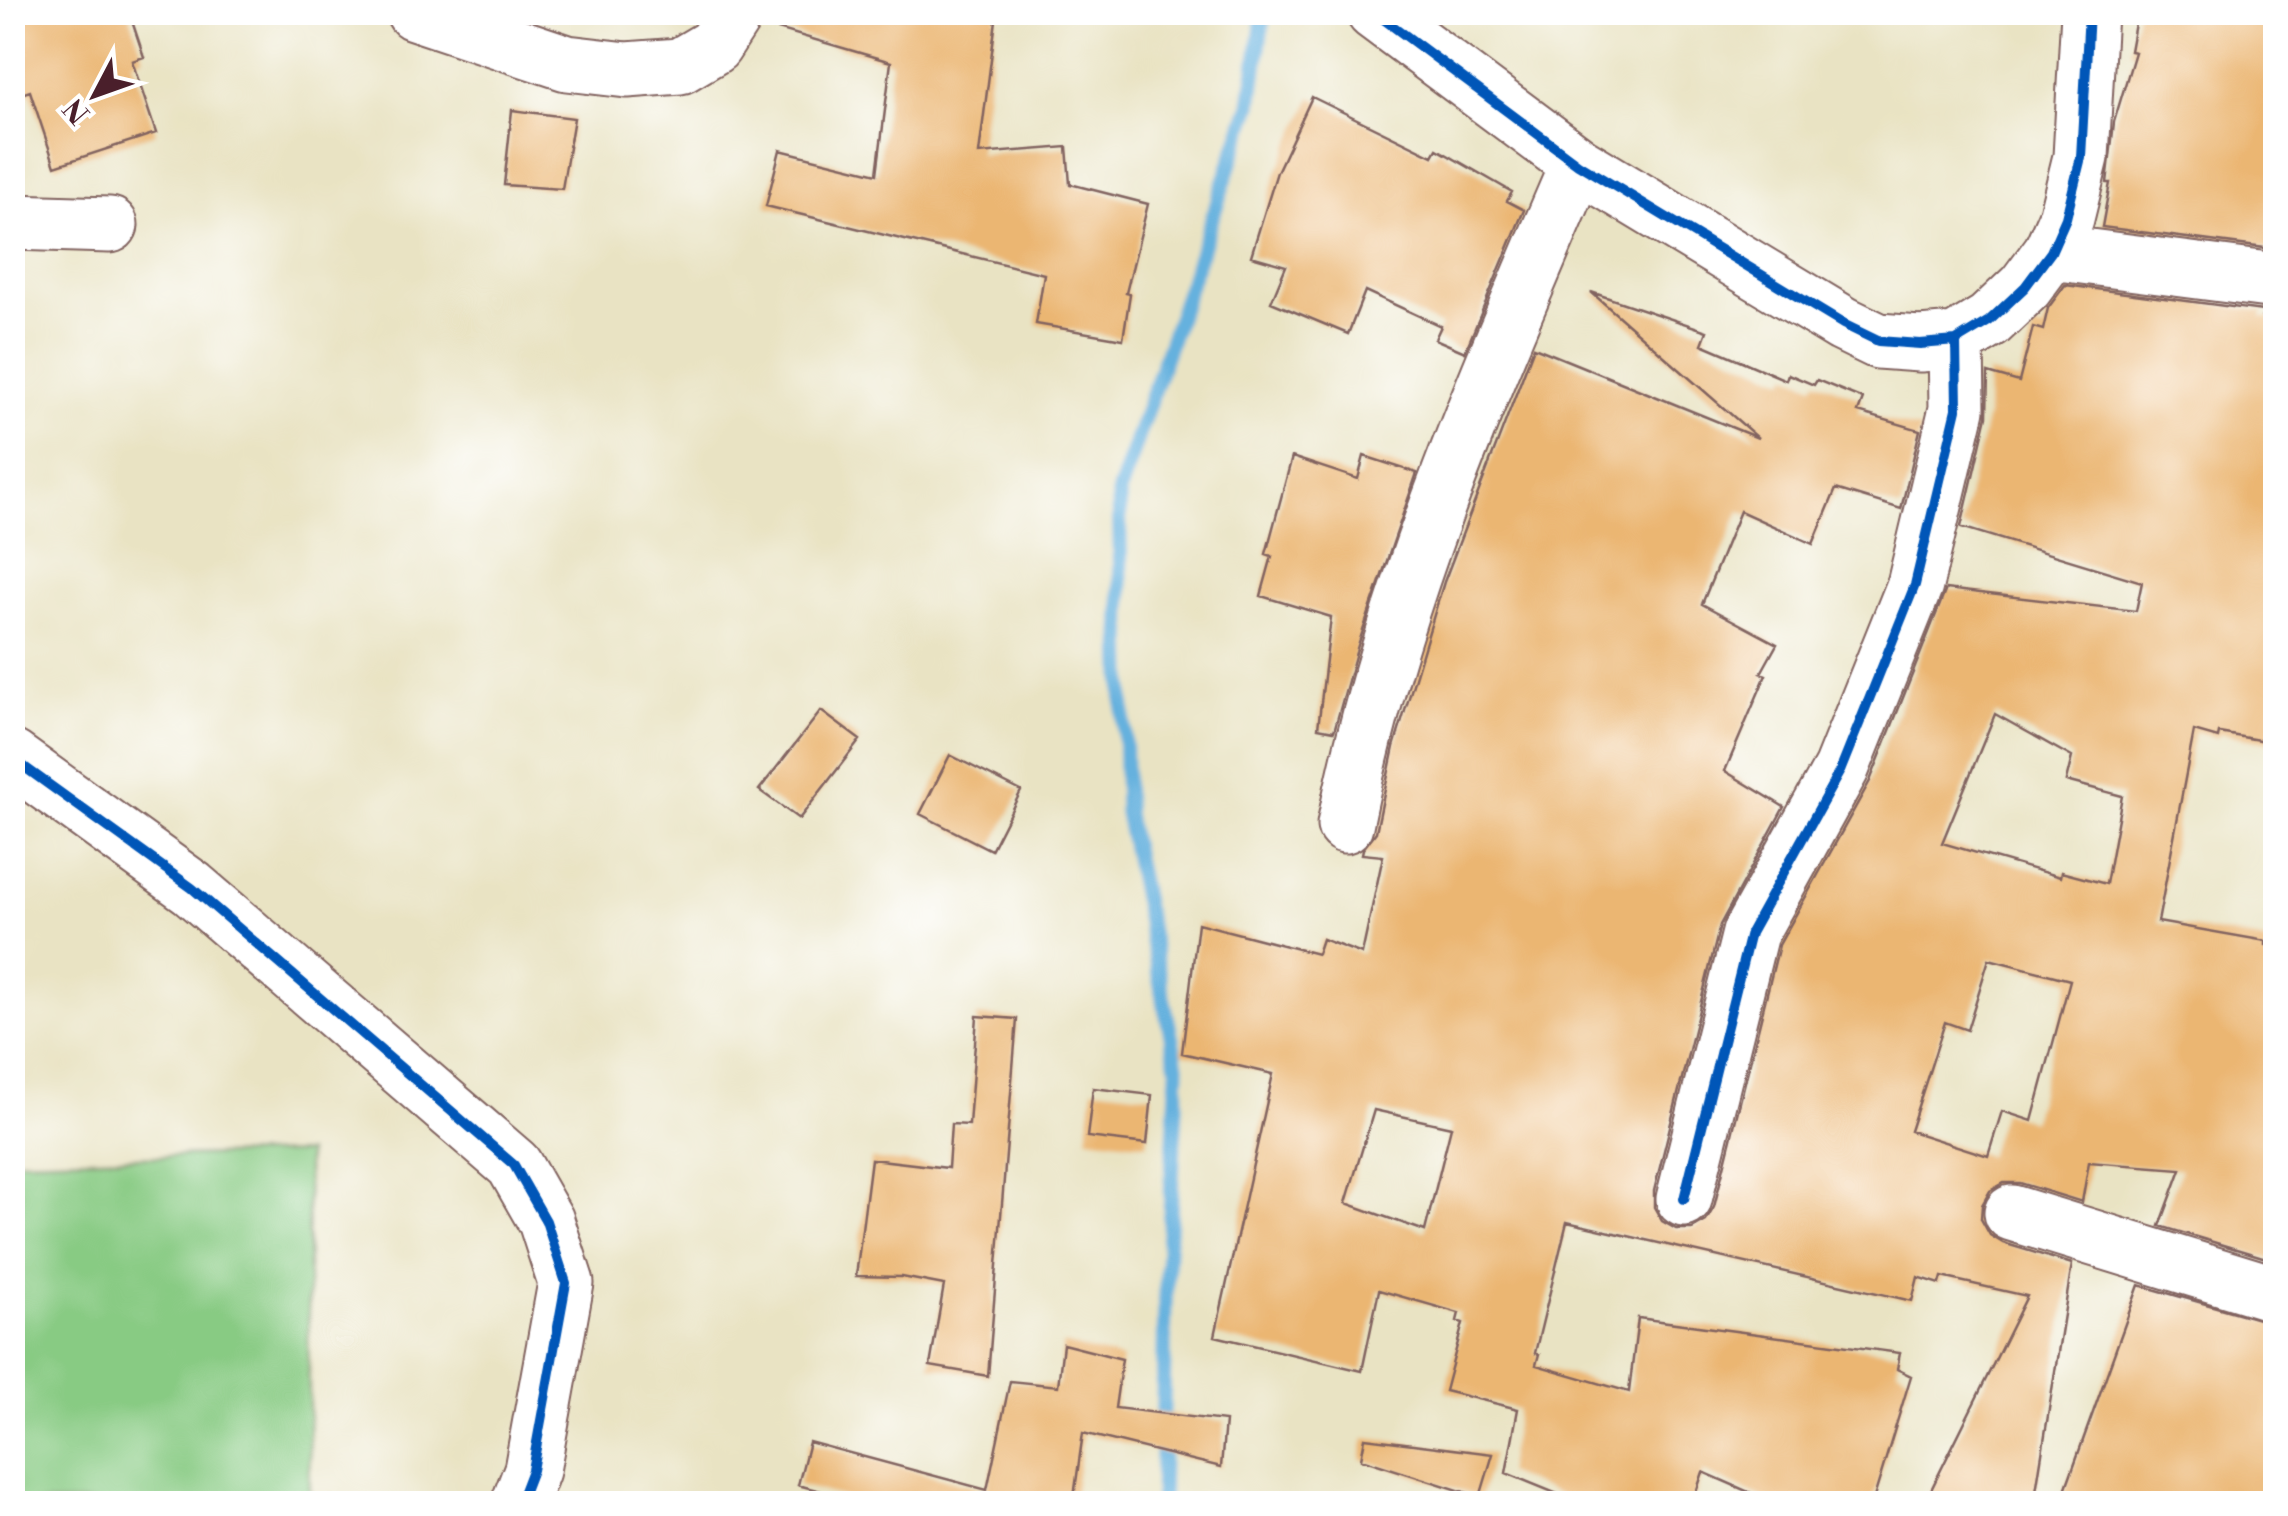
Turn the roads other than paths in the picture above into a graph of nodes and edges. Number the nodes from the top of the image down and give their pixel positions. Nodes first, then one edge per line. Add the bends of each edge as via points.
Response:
1 (414, 12) edge
2 (736, 12) edge
3 (1374, 12) edge
4 (2088, 12) edge
5 (1578, 164) junction
6 (12, 222) edge
7 (110, 226) dead end
8 (2050, 252) junction
9 (2276, 282) edge
10 (1956, 341) junction
11 (12, 758) edge
12 (1345, 825) dead end
13 (1684, 1200) dead end
14 (2012, 1213) dead end
15 (2276, 1294) edge
16 (519, 1504) edge

1 - 2 street via 566,63 627,70 680,66 714,46
3 - 5 street
4 - 8 street via 2080,158
5 - 10 street via 1878,341
5 - 12 street via 1486,379 1388,645
6 - 7 street
8 - 9 street
8 - 10 street via 1989,322
10 - 13 street via 1957,409 1914,584 1840,769 1750,933
11 - 16 street via 192,888 514,1166 546,1221 566,1283 532,1470
14 - 15 street

